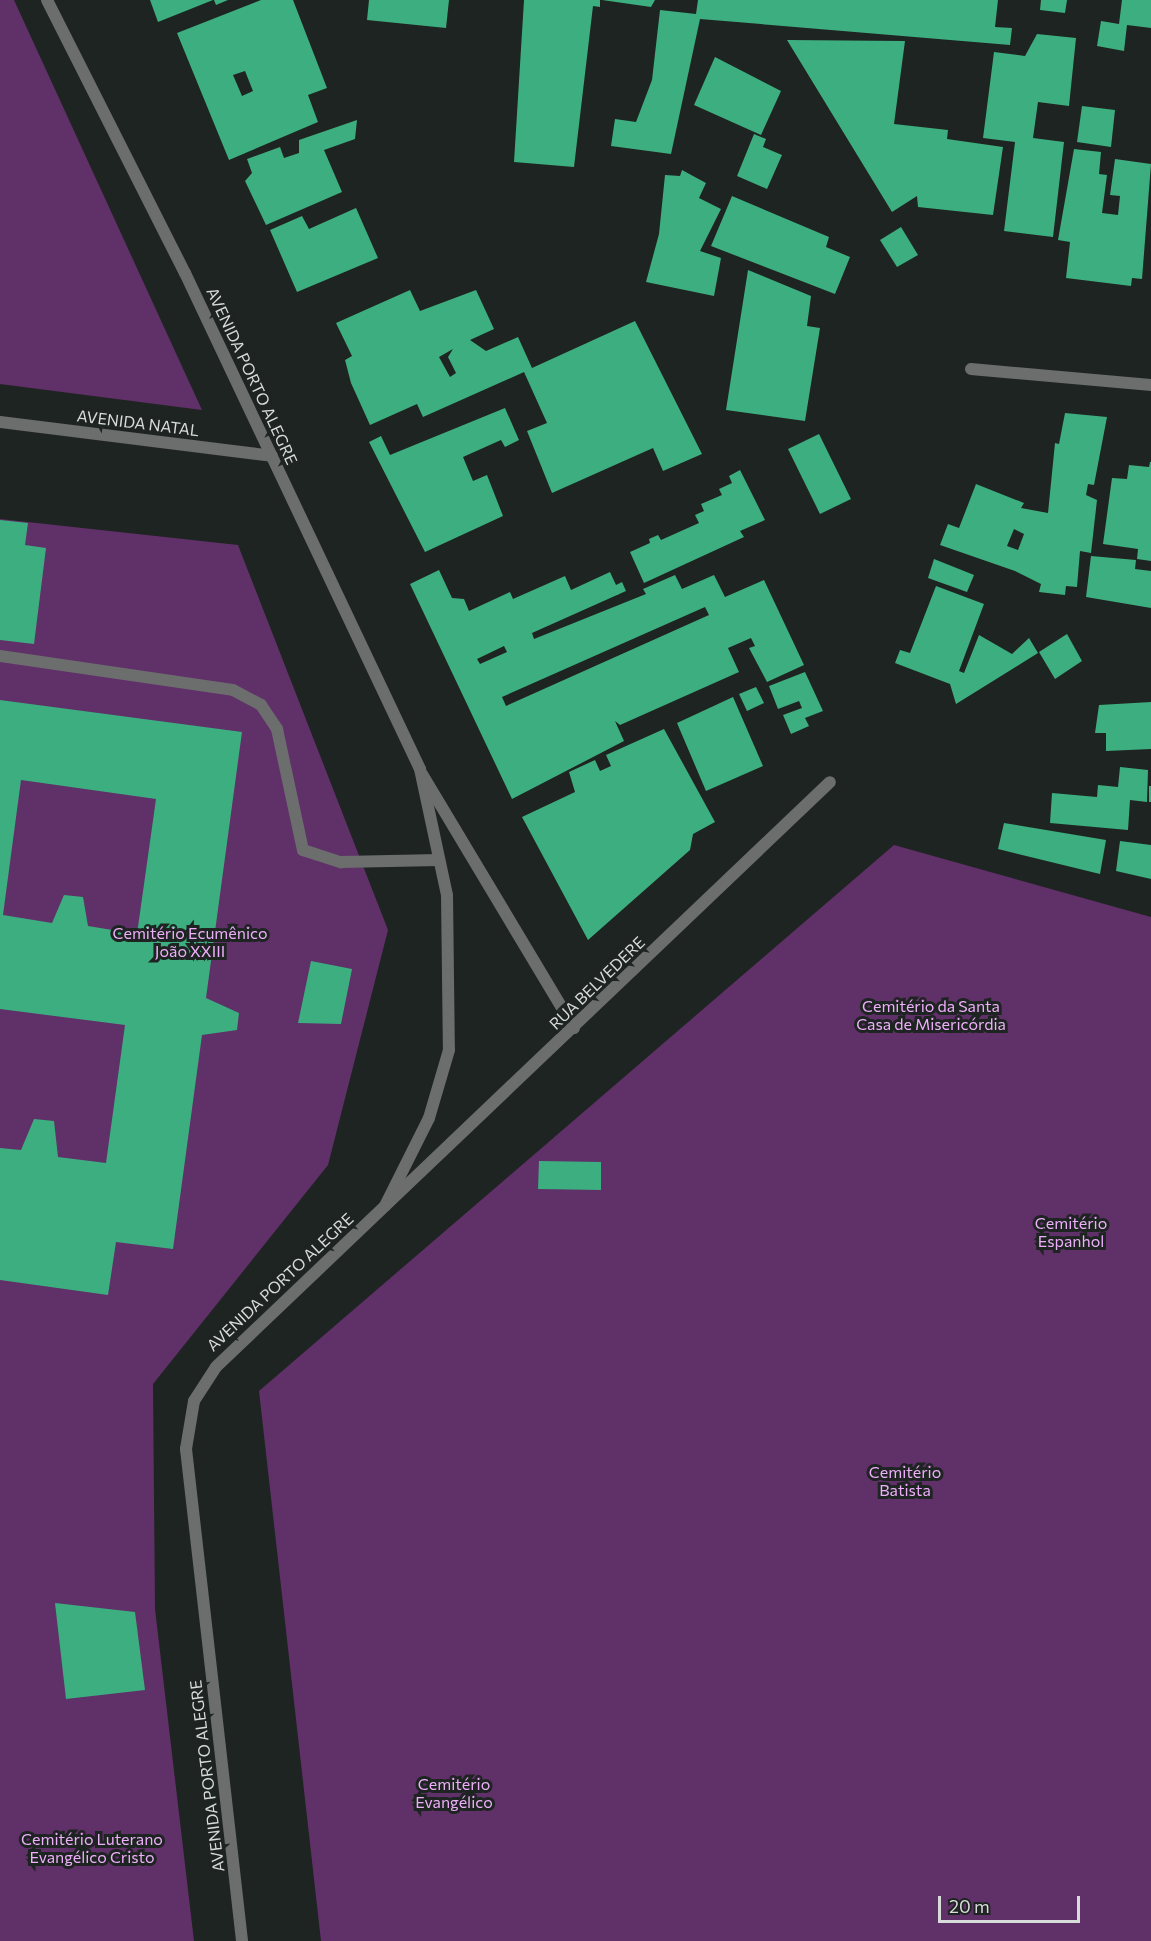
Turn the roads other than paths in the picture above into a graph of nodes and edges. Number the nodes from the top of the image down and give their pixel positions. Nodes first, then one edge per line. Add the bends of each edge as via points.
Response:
1 (47, 0) edge
2 (971, 369) dead end
3 (1151, 385) edge
4 (0, 422) edge
5 (272, 456) junction
6 (0, 657) edge
7 (420, 769) junction
8 (830, 782) dead end
9 (439, 860) junction
10 (574, 1028) junction
11 (385, 1206) junction
12 (242, 1941) edge

1 - 5 street, AVENIDA PORTO ALEGRE
2 - 3 street
4 - 5 street, AVENIDA NATAL
5 - 7 street, AVENIDA PORTO ALEGRE
6 - 9 street via 233,690 261,705 276,729 303,850 341,862
7 - 9 street, AVENIDA PORTO ALEGRE
7 - 10 street, AVENIDA PORTO ALEGRE
8 - 10 street, RUA BELVEDERE
9 - 11 street, AVENIDA PORTO ALEGRE via 447,895 449,1050 429,1118
10 - 11 street, RUA BELVEDERE
11 - 12 street, AVENIDA PORTO ALEGRE via 216,1367 194,1401 186,1449

